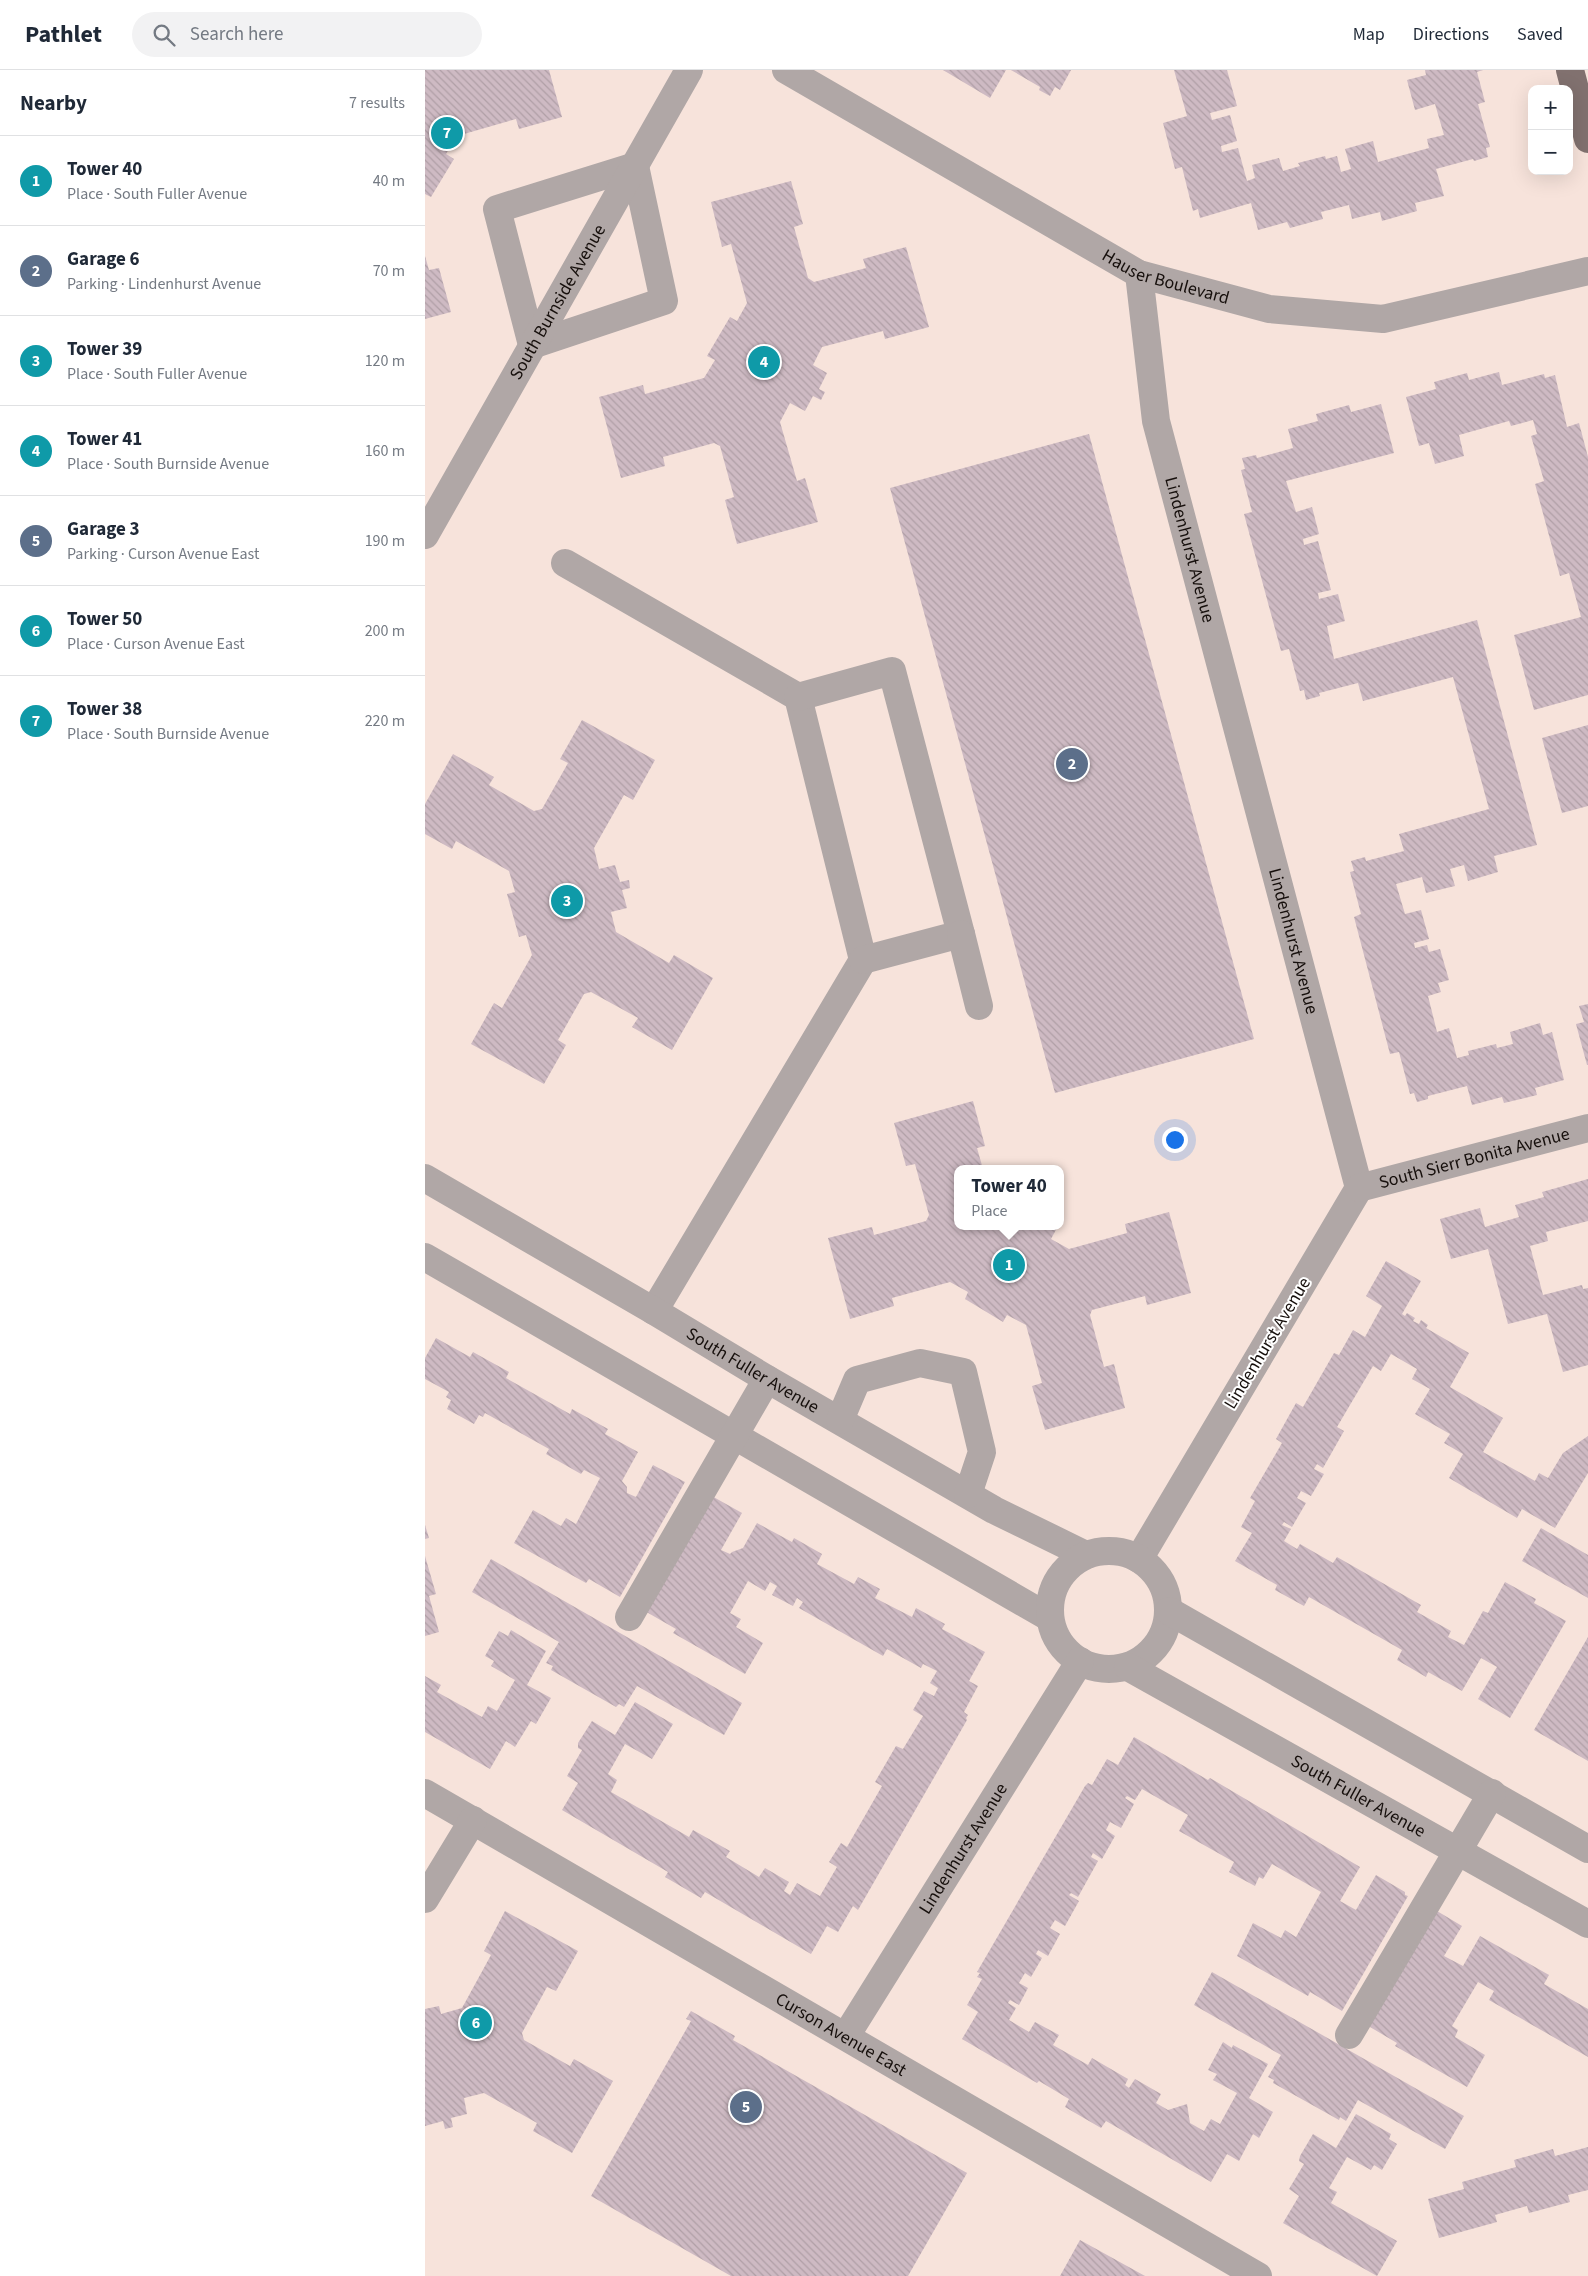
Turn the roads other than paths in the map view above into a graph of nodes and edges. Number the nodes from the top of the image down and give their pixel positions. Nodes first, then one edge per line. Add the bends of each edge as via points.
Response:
1 (689, 70) edge
2 (786, 70) edge
3 (1570, 70) edge
4 (1588, 139) edge
5 (635, 166) junction
6 (1588, 271) edge
7 (1139, 274) junction
8 (532, 345) junction
9 (425, 534) edge
10 (565, 563) dead end
11 (798, 697) junction
12 (961, 934) junction
13 (863, 960) junction
14 (979, 1006) dead end
15 (1588, 1128) edge
16 (425, 1178) edge
17 (1359, 1188) junction
18 (425, 1257) edge
19 (654, 1311) junction
20 (767, 1379) junction
21 (839, 1420) junction
22 (735, 1434) junction
23 (968, 1494) junction
24 (1086, 1555) junction
25 (1139, 1559) junction
26 (1169, 1611) junction
27 (629, 1617) dead end
28 (1050, 1618) junction
29 (1079, 1661) junction
30 (1127, 1667) junction
31 (425, 1793) edge
32 (1492, 1793) junction
33 (473, 1820) junction
34 (1588, 1849) edge
35 (1457, 1850) junction
36 (425, 1899) edge
37 (1588, 1924) edge
38 (1349, 2035) dead end
39 (846, 2036) junction
40 (1249, 2273) edge

1 - 5 street, South Burnside Avenue
2 - 7 street, Hauser Boulevard
3 - 4 main road
5 - 8 street, South Burnside Avenue
5 - 8 street via 664,302
5 - 8 street via 497,209
6 - 7 street, Hauser Boulevard via 1383,319 1269,309
7 - 17 street, Lindenhurst Avenue via 1156,421
8 - 9 street, South Burnside Avenue
10 - 11 street
11 - 12 street via 892,671
11 - 13 street
12 - 13 street
12 - 14 street
13 - 19 street
15 - 17 street, South Sierr Bonita Avenue
16 - 19 street, South Fuller Avenue
17 - 25 street, Lindenhurst Avenue
18 - 22 street
19 - 20 street, South Fuller Avenue
20 - 21 street, South Fuller Avenue
20 - 22 street
21 - 23 street, South Fuller Avenue
21 - 23 street via 857,1380 919,1362 963,1372 982,1452
22 - 27 street
22 - 28 street
23 - 24 street, South Fuller Avenue
24 - 25 street via 1102,1550 1120,1551
24 - 28 street via 1071,1564 1060,1577 1051,1596
25 - 26 street via 1160,1580 1167,1595
26 - 30 street via 1167,1627 1159,1642 1146,1657
26 - 32 street
28 - 29 street via 1056,1637
29 - 30 street via 1106,1670
29 - 39 street, Lindenhurst Avenue
30 - 35 street, South Fuller Avenue
31 - 33 street, Curson Avenue East
32 - 34 street
32 - 35 street
33 - 36 street
33 - 39 street, Curson Avenue East
35 - 37 street, South Fuller Avenue
35 - 38 street
39 - 40 street, Curson Avenue East

